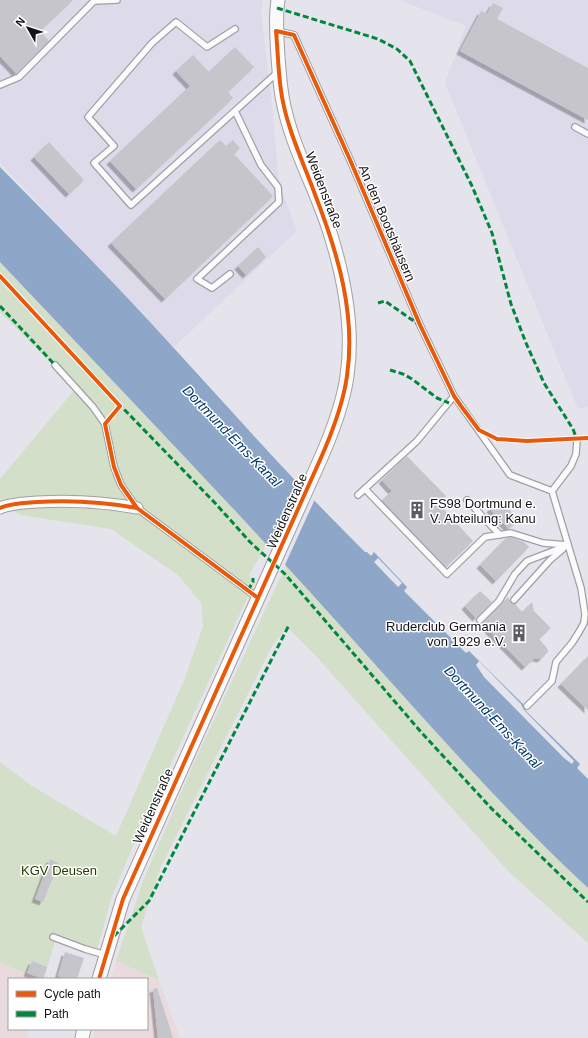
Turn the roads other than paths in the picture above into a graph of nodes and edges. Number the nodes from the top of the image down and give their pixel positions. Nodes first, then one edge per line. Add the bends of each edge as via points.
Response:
1 (117, 0) edge
2 (278, 0) edge
3 (235, 29) dead end
4 (276, 30) junction
5 (280, 71) junction
6 (0, 85) edge
7 (235, 111) junction
8 (575, 127) dead end
9 (588, 134) edge
10 (230, 274) dead end
11 (55, 365) dead end
12 (454, 396) junction
13 (577, 440) dead end
14 (365, 489) junction
15 (552, 491) junction
16 (358, 495) dead end
17 (467, 500) dead end
18 (0, 508) edge
19 (137, 508) junction
20 (500, 535) junction
21 (568, 545) junction
22 (258, 598) junction
23 (514, 600) dead end
24 (480, 620) dead end
25 (527, 706) dead end
26 (53, 936) dead end
27 (106, 955) junction
28 (99, 978) edge

1 - 6 lane via 94,1 19,77
2 - 4 street, Weidenstraße
3 - 7 lane via 207,47 176,22 152,43 88,117 114,146 94,163 131,205
4 - 5 street, Weidenstraße
4 - 12 lane, An den Bootshäusern via 294,35 352,162 420,325
5 - 7 lane
5 - 22 street, Weidenstraße via 282,96 290,129 331,235 341,270 348,307 349,355 347,377 332,432
7 - 10 lane via 261,164 278,187 279,202 197,279 212,288
8 - 9 lane
11 - 19 lane via 105,424 114,467 121,485
12 - 14 lane via 417,441
12 - 15 lane, An den Bootshäusern via 510,475
13 - 15 lane via 576,454 571,466
14 - 16 lane
14 - 20 lane via 447,574 485,537
15 - 21 lane
17 - 20 lane
18 - 19 street via 30,502 71,501 112,503
19 - 22 lane
20 - 21 lane via 511,533 543,543
21 - 23 lane via 550,560
21 - 24 lane via 527,561 515,574 499,601
21 - 25 lane via 581,588 584,623 556,662 552,681
22 - 27 street, Weidenstraße via 123,899
26 - 27 lane
27 - 28 street, Weidenstraße

